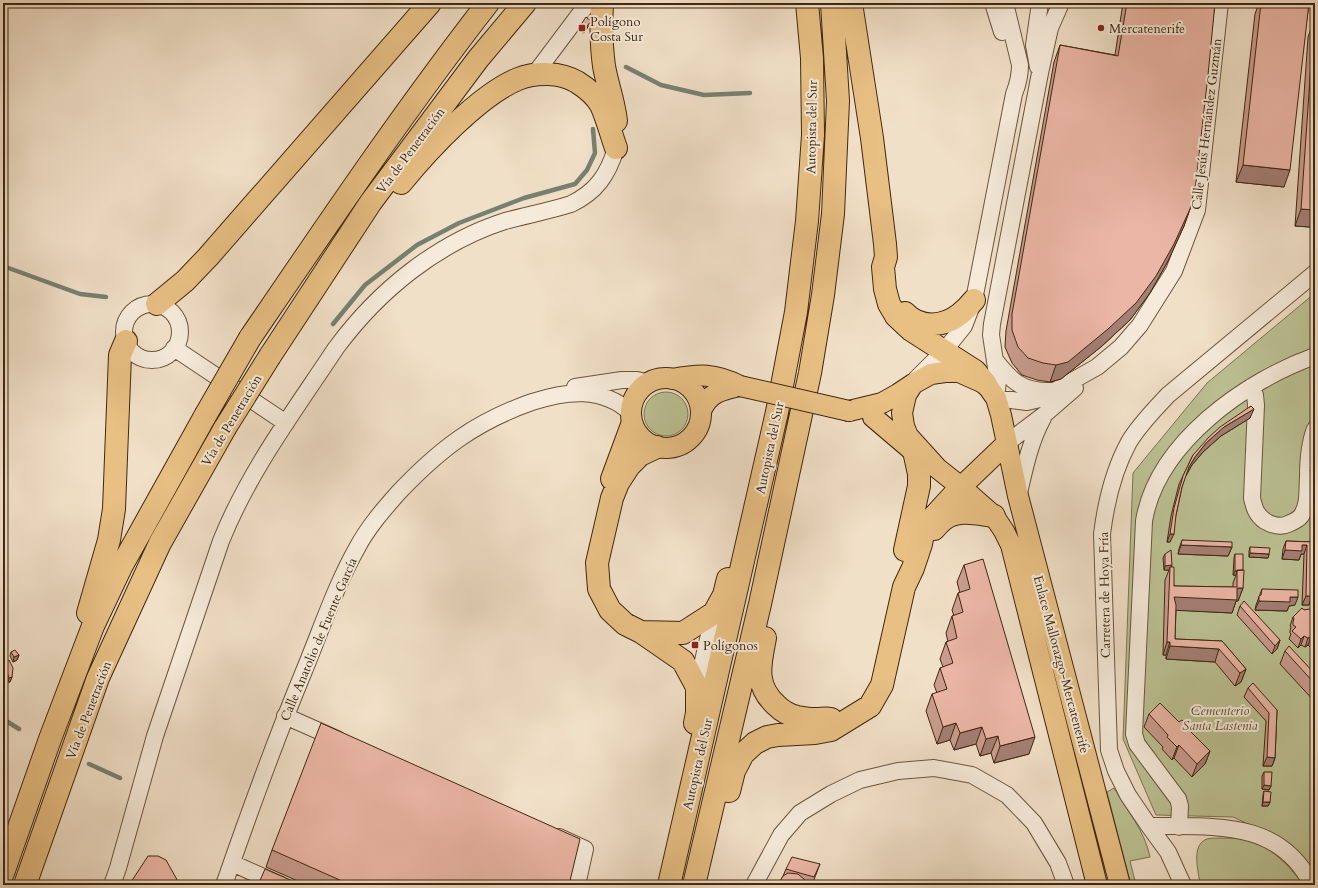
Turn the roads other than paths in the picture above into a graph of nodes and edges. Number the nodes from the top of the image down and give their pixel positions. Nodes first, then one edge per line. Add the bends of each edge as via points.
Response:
1 (430, 3) edge
2 (488, 3) edge
3 (525, 3) edge
4 (588, 3) edge
5 (602, 3) edge
6 (807, 3) edge
7 (832, 3) edge
8 (851, 3) edge
9 (993, 3) edge
10 (1005, 3) edge
11 (1017, 3) edge
12 (1040, 3) edge
13 (1052, 3) edge
14 (1061, 3) edge
15 (1220, 3) edge
16 (1050, 28) junction
17 (1015, 42) junction
18 (1040, 73) junction
19 (534, 75) junction
20 (1014, 94) junction
21 (616, 148) junction
22 (886, 256) junction
23 (1315, 273) edge
24 (319, 279) junction
25 (974, 300) junction
26 (157, 304) junction
27 (126, 341) junction
28 (174, 348) junction
29 (944, 351) junction
30 (1315, 356) edge
31 (995, 360) junction
32 (1097, 367) junction
33 (672, 379) junction
34 (649, 383) junction
35 (912, 384) junction
36 (740, 386) junction
37 (1251, 387) junction
38 (991, 391) junction
39 (1055, 391) junction
40 (559, 395) junction
41 (701, 411) junction
42 (849, 411) junction
43 (1045, 414) junction
44 (632, 419) junction
45 (286, 423) junction
46 (1315, 429) edge
47 (1007, 443) junction
48 (911, 444) junction
49 (657, 447) junction
50 (961, 487) junction
51 (1018, 496) junction
52 (612, 498) junction
53 (755, 514) junction
54 (994, 516) junction
55 (921, 544) junction
56 (904, 587) junction
57 (760, 604) junction
58 (714, 613) junction
59 (641, 632) junction
60 (698, 687) junction
61 (63, 702) junction
62 (285, 716) junction
63 (846, 721) junction
64 (354, 746) edge
65 (690, 794) junction
66 (708, 823) junction
67 (1149, 826) junction
68 (1179, 827) junction
69 (548, 833) edge
70 (232, 863) junction
71 (3, 873) edge
72 (25, 885) edge
73 (112, 885) edge
74 (224, 885) edge
75 (281, 885) edge
76 (576, 885) edge
77 (669, 885) edge
78 (694, 885) edge
79 (754, 885) edge
80 (1066, 885) edge
81 (1096, 885) edge
82 (1120, 885) edge
83 (1172, 885) edge
84 (1183, 885) edge
85 (1312, 885) edge

1 - 26 highway via 208,256 185,281
2 - 61 highway, Vía de Penetración, bridge via 347,195 250,338 121,568 93,626
3 - 24 highway, Vía de Penetración via 478,59 414,144
4 - 19 street
5 - 21 highway via 602,50 616,118
6 - 53 highway, Autopista del Sur via 812,58 813,135 807,221 796,312 778,412
7 - 57 highway, Autopista del Sur via 838,101 833,214 810,373
8 - 22 highway via 872,138
9 - 20 street via 1010,57
10 - 17 street
11 - 17 street
12 - 18 street via 1034,46
13 - 16 street
14 - 16 street
15 - 32 street, Calle Jesús Hernández Guzmán via 1197,210 1174,271 1140,325
16 - 18 street
17 - 20 street via 1020,72
18 - 31 street via 992,324
19 - 21 highway via 559,75 582,86 600,104
19 - 24 highway via 504,86 449,132 395,190 346,259
20 - 25 street
21 - 45 street via 602,181 580,200 506,221 465,238 433,255 392,286 350,329
22 - 25 highway via 897,303 916,322 932,325 949,321
22 - 29 highway via 883,267 884,279 886,296 892,310 911,330
23 - 67 street, Carretera de Hoya Fría via 1168,395 1148,416 1129,442 1117,467 1107,498 1102,534 1109,750 1128,795
24 - 72 highway, Vía de Penetración, bridge via 225,428 160,543 98,678
25 - 29 street via 964,326
26 - 27 street via 147,304 131,314 124,331
26 - 28 street via 173,314 178,322 180,331
27 - 28 street via 130,348 143,358 160,358
27 - 61 highway via 120,355 114,509 109,540
28 - 45 street
29 - 35 street
29 - 38 highway via 975,371
30 - 37 street
31 - 38 street via 998,381
31 - 39 street via 1007,376 1027,388 1038,392
32 - 39 street, Calle Jesús Hernández Guzmán
32 - 43 street
33 - 34 main road via 660,379
33 - 36 main road via 695,375 712,376 725,378
33 - 41 main road via 684,383 693,391 699,400
34 - 40 street, Calle Anatolio de Fuente García via 637,380 596,383 579,386
34 - 44 main road via 639,390 633,401
35 - 38 main road via 931,374 959,372 972,377
35 - 42 main road via 882,403
35 - 48 main road via 906,395 902,413
36 - 41 main road via 713,395 705,402
36 - 42 main road, bridge
37 - 46 street via 1256,405 1252,498 1254,509 1260,518 1269,523 1284,526 1294,522 1305,507
37 - 68 street via 1233,398 1187,439 1161,474 1144,521 1134,734 1137,744 1178,799
38 - 39 street, Calle Jesús Hernández Guzmán via 1027,402
38 - 47 main road via 1001,415
40 - 44 street, Calle Anatolio de Fuente García via 586,393 604,396 621,404
40 - 62 street, Calle Anatolio de Fuente García via 515,408 466,433 424,466 380,513 357,546 343,574
41 - 49 main road via 696,432 688,440 679,446
42 - 48 main road via 873,417
43 - 47 street
43 - 51 street via 1034,435
44 - 49 main road via 638,435 646,443
44 - 52 highway via 613,476
45 - 73 street via 230,517 169,692
47 - 50 main road
47 - 51 main road, Enlace Mallorazgo-Mercatenerife
48 - 50 main road via 925,462
48 - 56 highway via 919,474 919,486 901,569
49 - 52 highway via 640,455 629,466
50 - 54 main road, Enlace Mallorazgo-Mercatenerife
50 - 55 highway via 927,524
51 - 82 main road, Enlace Mallorazgo-Mercatenerife
52 - 59 highway via 596,563 599,589 610,610 625,624
53 - 58 highway via 739,528 724,595
53 - 65 highway, Autopista del Sur
54 - 55 highway via 966,512 954,514 944,519
54 - 81 main road, Enlace Mallorazgo-Mercatenerife via 1011,545
55 - 56 highway
56 - 63 highway via 882,685 870,706
57 - 63 highway via 768,621 760,663 762,686 769,699 779,708 797,717
57 - 66 highway, Autopista del Sur
58 - 59 highway via 683,633
58 - 60 street
59 - 60 highway via 683,661
60 - 65 highway via 697,713 682,776
61 - 71 highway, Vía de Penetración
62 - 64 street
62 - 70 street, Calle Anatolio de Fuente García
63 - 66 highway via 830,730 778,734 755,743 743,754 734,771 726,807
65 - 77 highway, Autopista del Sur
66 - 78 highway, Autopista del Sur
67 - 68 street
67 - 83 street, Carretera de Hoya Fría
67 - 84 street, Carretera de Hoya Fría via 1168,852
68 - 85 street via 1233,828 1260,836 1294,860
69 - 76 street via 585,849
70 - 74 street, Calle Anatolio de Fuente García
70 - 75 street
79 - 80 street via 781,835 800,813 860,780 898,771 934,768 972,776 1007,795 1034,823 1058,863

